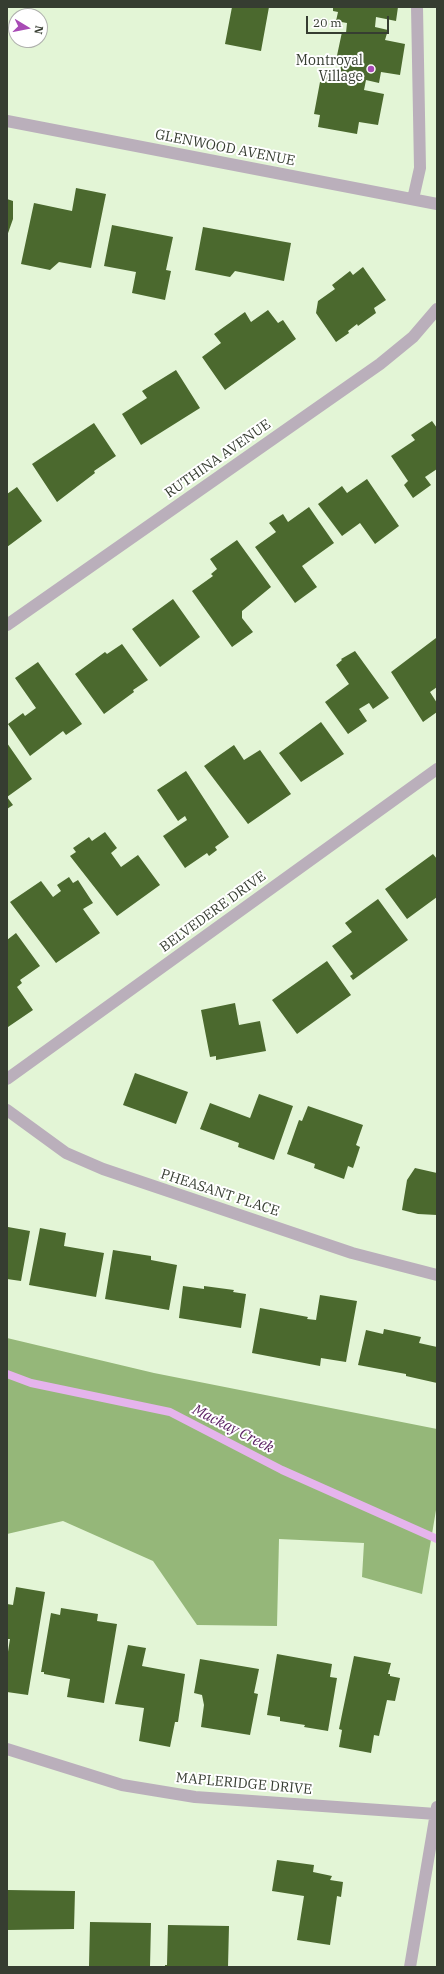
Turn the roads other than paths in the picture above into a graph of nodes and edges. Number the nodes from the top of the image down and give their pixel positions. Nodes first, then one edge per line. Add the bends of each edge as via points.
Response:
1 (416, 7) edge
2 (7, 121) edge
3 (413, 199) junction
4 (437, 204) edge
5 (437, 308) edge
6 (7, 625) edge
7 (437, 769) edge
8 (7, 1079) edge
9 (7, 1110) edge
10 (437, 1275) edge
11 (7, 1749) edge
12 (436, 1810) edge
13 (410, 1967) edge

1 - 3 street via 420,168
2 - 3 street, GLENWOOD AVENUE
3 - 4 street, GLENWOOD AVENUE
5 - 6 street, RUTHINA AVENUE via 413,337 380,364
7 - 8 street, BELVEDERE DRIVE
9 - 10 street, PHEASANT PLACE via 66,1153 103,1169 352,1253
11 - 12 street, MAPLERIDGE DRIVE via 122,1785 195,1797
12 - 13 street

